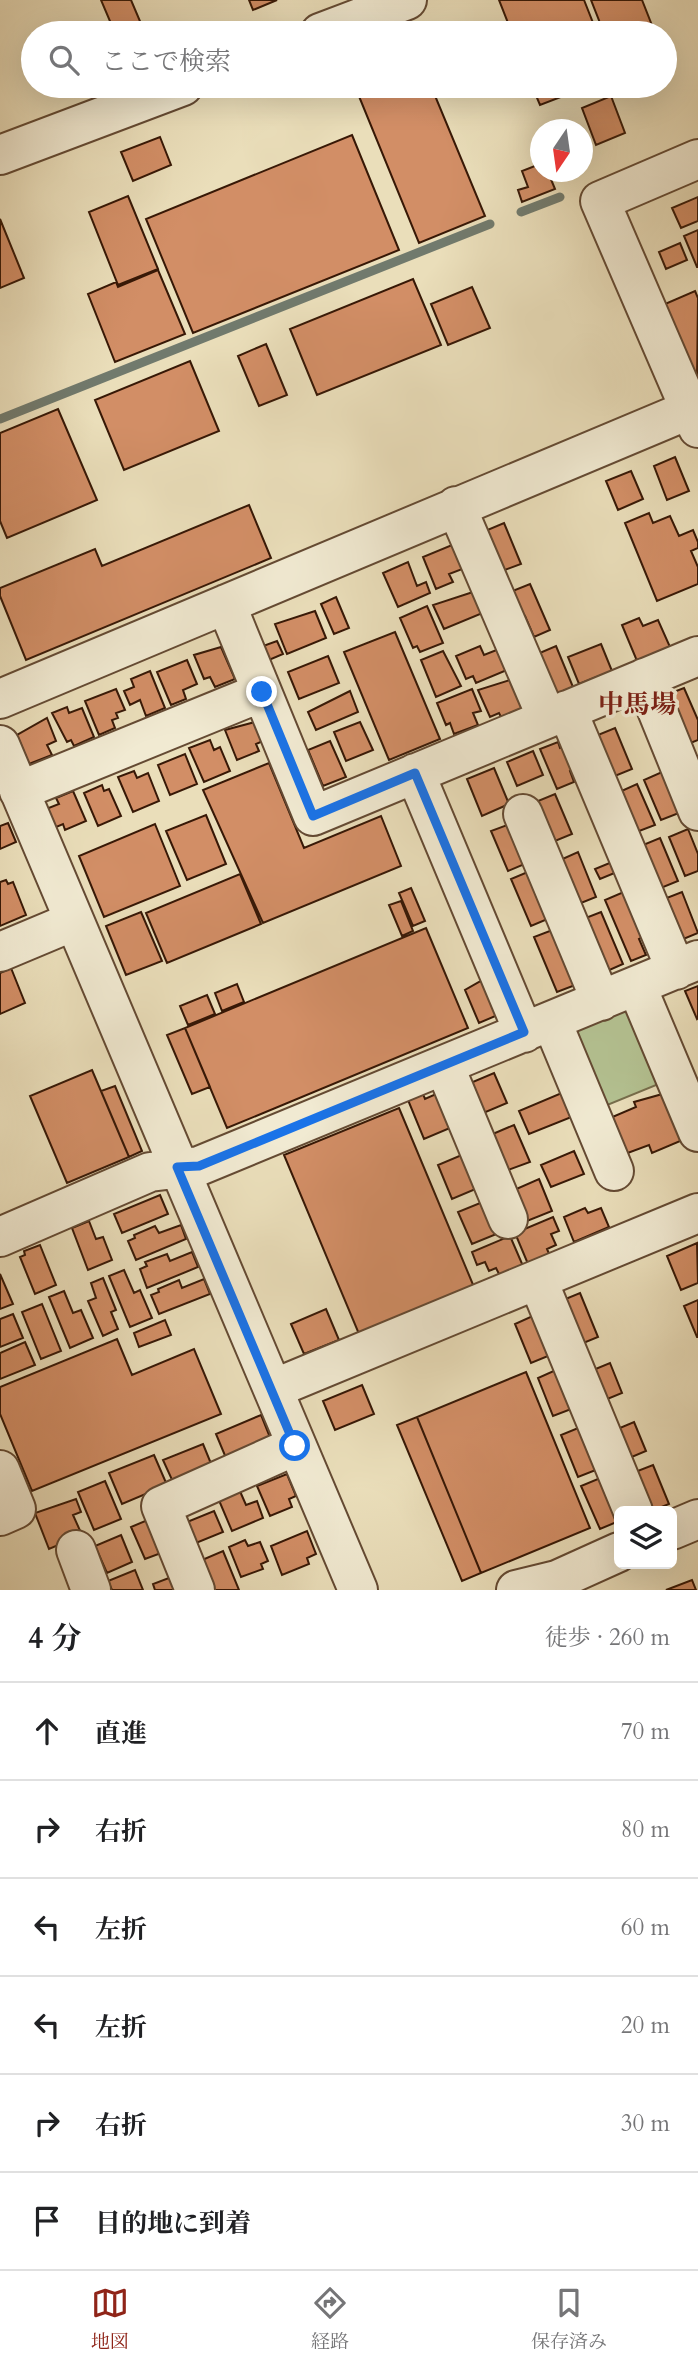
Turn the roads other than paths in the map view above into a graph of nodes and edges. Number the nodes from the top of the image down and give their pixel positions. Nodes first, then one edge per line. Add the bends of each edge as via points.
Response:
1 (407, 0) edge
2 (352, 21) edge
3 (152, 98) edge
4 (0, 156) edge
5 (698, 159) edge
6 (696, 414) edge
7 (456, 506) junction
8 (226, 604) junction
9 (698, 656) edge
10 (644, 678) junction
11 (262, 692) junction
12 (0, 699) edge
13 (557, 714) junction
14 (0, 746) edge
15 (415, 773) junction
16 (19, 791) junction
17 (698, 811) edge
18 (523, 814) dead end
19 (74, 921) junction
20 (0, 952) edge
21 (687, 965) edge
22 (637, 986) junction
23 (601, 1001) junction
24 (538, 1027) junction
25 (444, 1065) junction
26 (698, 1132) edge
27 (177, 1167) junction
28 (614, 1171) dead end
29 (698, 1213) edge
30 (508, 1219) dead end
31 (0, 1237) edge
32 (538, 1281) junction
33 (273, 1389) junction
34 (295, 1446) junction
35 (0, 1470) edge
36 (631, 1506) edge
37 (0, 1516) edge
38 (698, 1519) edge
39 (677, 1528) edge
40 (76, 1550) dead end
41 (614, 1555) edge
42 (558, 1585) edge
43 (91, 1590) edge
44 (195, 1590) edge
45 (358, 1590) edge
46 (516, 1590) edge

1 - 2 street
3 - 4 street
5 - 6 street via 600,201
6 - 7 street
7 - 8 street
7 - 13 street
8 - 11 street
8 - 12 street
9 - 10 street
10 - 13 street
10 - 17 street
11 - 15 street via 313,816
11 - 16 street
13 - 15 street
13 - 21 street
14 - 16 street
15 - 24 street
16 - 19 street
18 - 23 street
19 - 20 street
19 - 27 street
21 - 22 street
22 - 23 street
22 - 26 street
23 - 24 street
24 - 25 street
24 - 28 street
25 - 27 street via 199,1166
25 - 30 street
27 - 31 street via 150,1172
27 - 33 street
29 - 32 street
32 - 33 street
32 - 36 street
33 - 34 street
34 - 44 street via 161,1506
34 - 45 street
35 - 37 street via 16,1509
38 - 39 street
40 - 43 street
41 - 42 street
42 - 46 street

